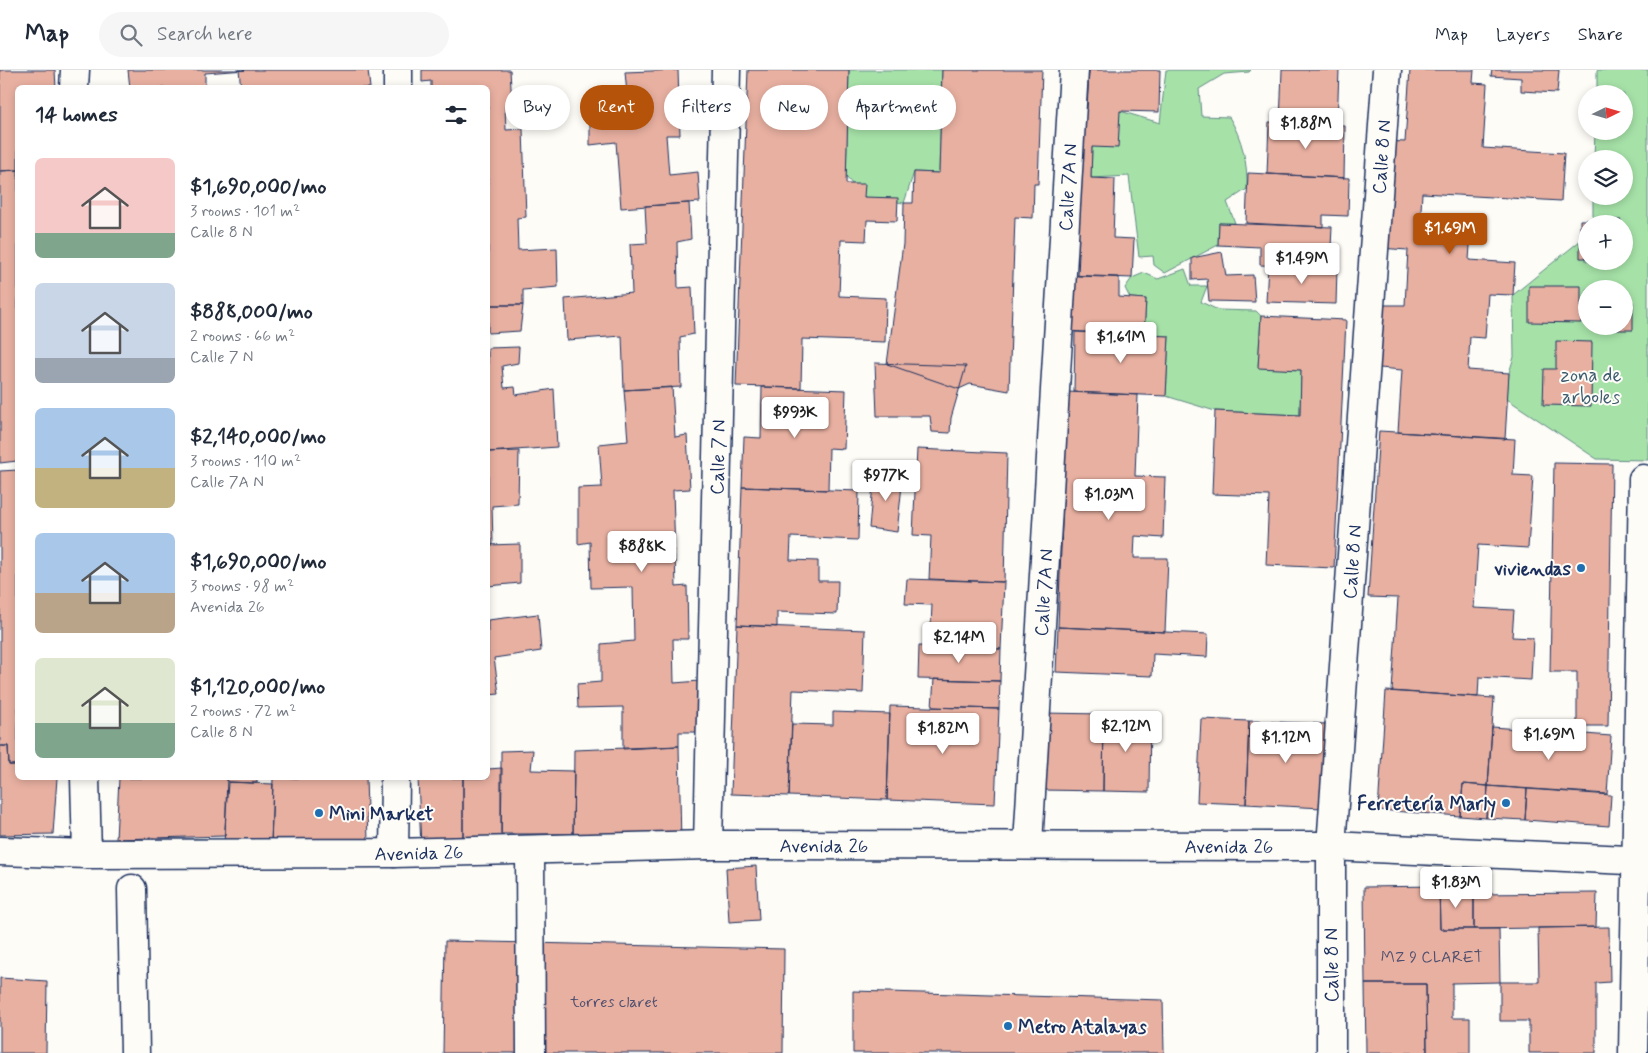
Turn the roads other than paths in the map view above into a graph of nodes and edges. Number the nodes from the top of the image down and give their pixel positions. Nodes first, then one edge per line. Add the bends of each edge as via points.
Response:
1 (74, 70) edge
2 (398, 70) edge
3 (726, 70) edge
4 (1074, 70) edge
5 (1387, 70) edge
6 (74, 85) edge
7 (398, 85) edge
8 (1643, 479) dead end
9 (85, 780) edge
10 (395, 780) edge
11 (1028, 844) junction
12 (708, 845) junction
13 (1331, 846) junction
14 (530, 850) junction
15 (0, 851) edge
16 (394, 853) junction
17 (87, 854) junction
18 (1642, 861) edge
19 (132, 889) dead end
20 (135, 1053) edge
21 (531, 1053) edge
22 (1331, 1053) edge
23 (1633, 1053) edge

1 - 6 street
2 - 7 street
3 - 12 street, Calle 7 N
4 - 11 street, Calle 7A N
5 - 13 street, Calle 8 N
8 - 18 street
9 - 17 street
10 - 16 street
11 - 12 street, Avenida 26
11 - 13 street, Avenida 26
12 - 14 street, Avenida 26
13 - 18 street, Avenida 26
13 - 22 street, Calle 8 N
14 - 16 street, Avenida 26
14 - 21 street
15 - 17 street, Avenida 26
16 - 17 street, Avenida 26
18 - 23 street
19 - 20 street

